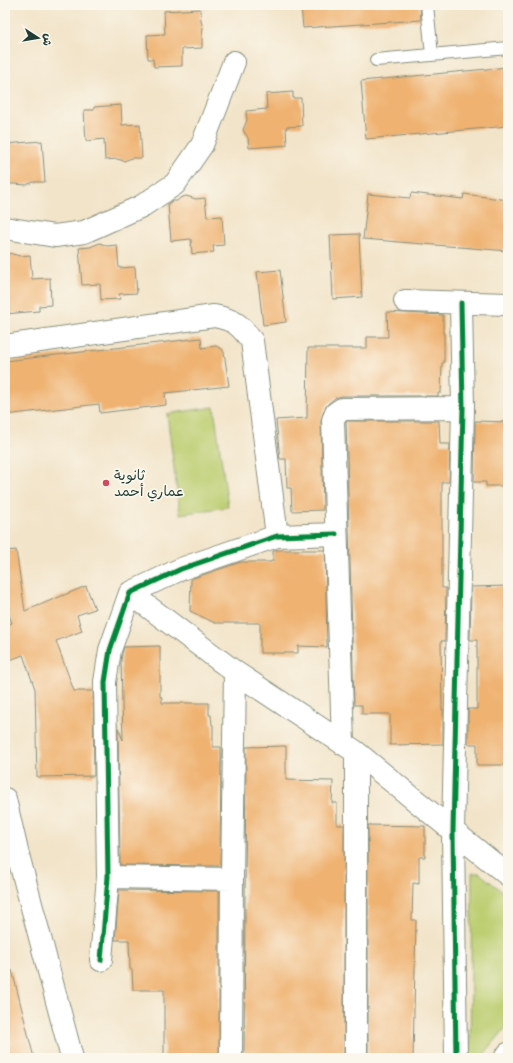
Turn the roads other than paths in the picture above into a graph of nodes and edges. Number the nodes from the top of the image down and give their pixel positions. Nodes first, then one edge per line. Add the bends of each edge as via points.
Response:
1 (426, 5) edge
2 (508, 48) edge
3 (432, 55) junction
4 (376, 60) dead end
5 (234, 62) dead end
6 (5, 228) edge
7 (405, 301) dead end
8 (461, 303) junction
9 (508, 304) edge
10 (5, 346) edge
11 (462, 408) junction
12 (336, 534) junction
13 (277, 536) junction
14 (130, 593) junction
15 (235, 672) junction
16 (350, 748) junction
17 (5, 799) edge
18 (453, 831) junction
19 (508, 875) edge
20 (108, 877) junction
21 (232, 879) junction
22 (101, 960) dead end
23 (508, 1054) edge
24 (72, 1058) edge
25 (231, 1058) edge
26 (356, 1058) edge
27 (456, 1058) edge
28 (505, 1058) edge

1 - 3 lane
2 - 3 lane
3 - 4 lane
5 - 6 street via 202,145 175,184 142,206 84,232 55,236
7 - 8 street
8 - 9 street
8 - 11 street
10 - 13 street via 214,316 229,319 241,327 252,341
11 - 12 street via 342,409 336,413 333,420
11 - 18 street
12 - 13 street
12 - 16 street
13 - 14 street via 181,569
14 - 15 street
14 - 20 street via 110,650 105,682
15 - 16 street
15 - 21 street
16 - 18 street
16 - 26 street
17 - 24 street
18 - 19 street
18 - 27 street
20 - 21 street
20 - 22 street
21 - 25 street
23 - 28 street

